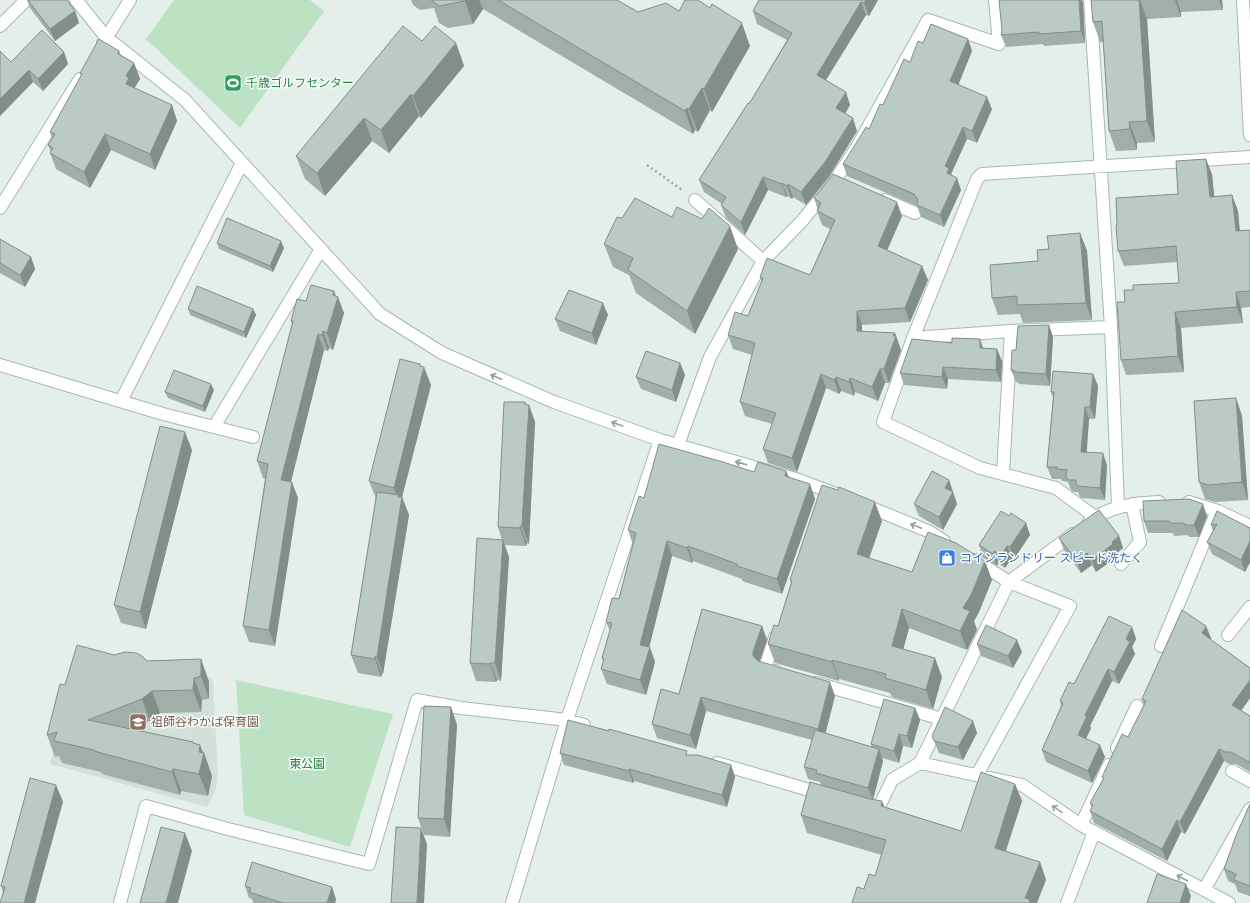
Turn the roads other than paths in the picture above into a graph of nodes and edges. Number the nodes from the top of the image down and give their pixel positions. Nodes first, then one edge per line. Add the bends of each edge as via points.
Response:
1 (26, 0) edge
2 (76, 0) edge
3 (130, 0) edge
4 (996, 0) edge
5 (1090, 0) edge
6 (1243, 0) edge
7 (0, 26) edge
8 (106, 37) junction
9 (98, 50) edge
10 (86, 70) edge
11 (1250, 136) edge
12 (1250, 157) edge
13 (242, 163) junction
14 (1099, 166) junction
15 (836, 179) junction
16 (850, 185) edge
17 (872, 194) edge
18 (695, 200) road end
19 (0, 208) edge
20 (915, 213) dead end
21 (320, 249) junction
22 (763, 261) junction
23 (1111, 327) junction
24 (1011, 331) junction
25 (913, 338) junction
26 (0, 365) edge
27 (121, 401) junction
28 (214, 427) junction
29 (253, 437) dead end
30 (660, 440) junction
31 (678, 445) junction
32 (1002, 474) junction
33 (1132, 504) junction
34 (1118, 507) junction
35 (1218, 511) junction
36 (1095, 517) junction
37 (1250, 526) edge
38 (1121, 564) dead end
39 (1009, 582) junction
40 (1250, 607) edge
41 (780, 624) edge
42 (1228, 635) dead end
43 (1161, 646) dead end
44 (788, 675) edge
45 (803, 679) edge
46 (1137, 706) dead end
47 (942, 719) junction
48 (567, 720) junction
49 (598, 729) edge
50 (704, 760) edge
51 (920, 763) junction
52 (1232, 772) dead end
53 (977, 775) junction
54 (1250, 781) edge
55 (832, 796) edge
56 (862, 805) edge
57 (1250, 809) edge
58 (1081, 825) junction
59 (1094, 832) junction
60 (1204, 890) junction
61 (120, 903) edge
62 (512, 903) edge
63 (1067, 903) edge
64 (1229, 903) edge

1 - 7 street
2 - 8 street
3 - 8 street
4 - 15 street via 999,44 928,20 857,147
5 - 14 street
6 - 11 street
8 - 9 street
8 - 13 street via 186,100
10 - 19 street
12 - 14 street
13 - 21 street
13 - 27 street
14 - 23 street
14 - 25 street via 982,174 977,179
15 - 16 street
15 - 22 street via 802,221
17 - 20 street
18 - 22 street
21 - 28 street
30 -> 21 street via 554,402 442,353 380,314
22 - 31 street via 710,357
23 - 24 street
23 - 34 street
24 - 25 street
24 - 32 street
25 - 32 street via 883,422 980,468
26 - 27 street
27 - 28 street
28 - 29 street
30 - 31 street
30 - 48 street
39 -> 31 street via 928,531 848,499 825,494 799,480
32 - 36 street via 1056,488
33 - 34 street
33 - 35 street via 1188,502
33 - 38 street via 1140,542
34 - 36 street
35 - 37 street
35 - 43 street
36 - 39 street
39 - 47 street
39 - 53 street via 1070,606
40 - 42 street
41 - 44 street via 765,668
45 - 47 street
46 - 58 street
47 - 51 street
48 - 49 street
48 - 61 street via 460,708 417,700 369,864 146,806
48 - 62 street
50 - 55 street
51 - 53 street
51 - 56 street via 892,780 878,809
52 - 54 street
58 -> 53 street via 1022,785
57 - 60 street
58 - 59 street
60 -> 59 street
59 - 63 street
60 - 64 street

